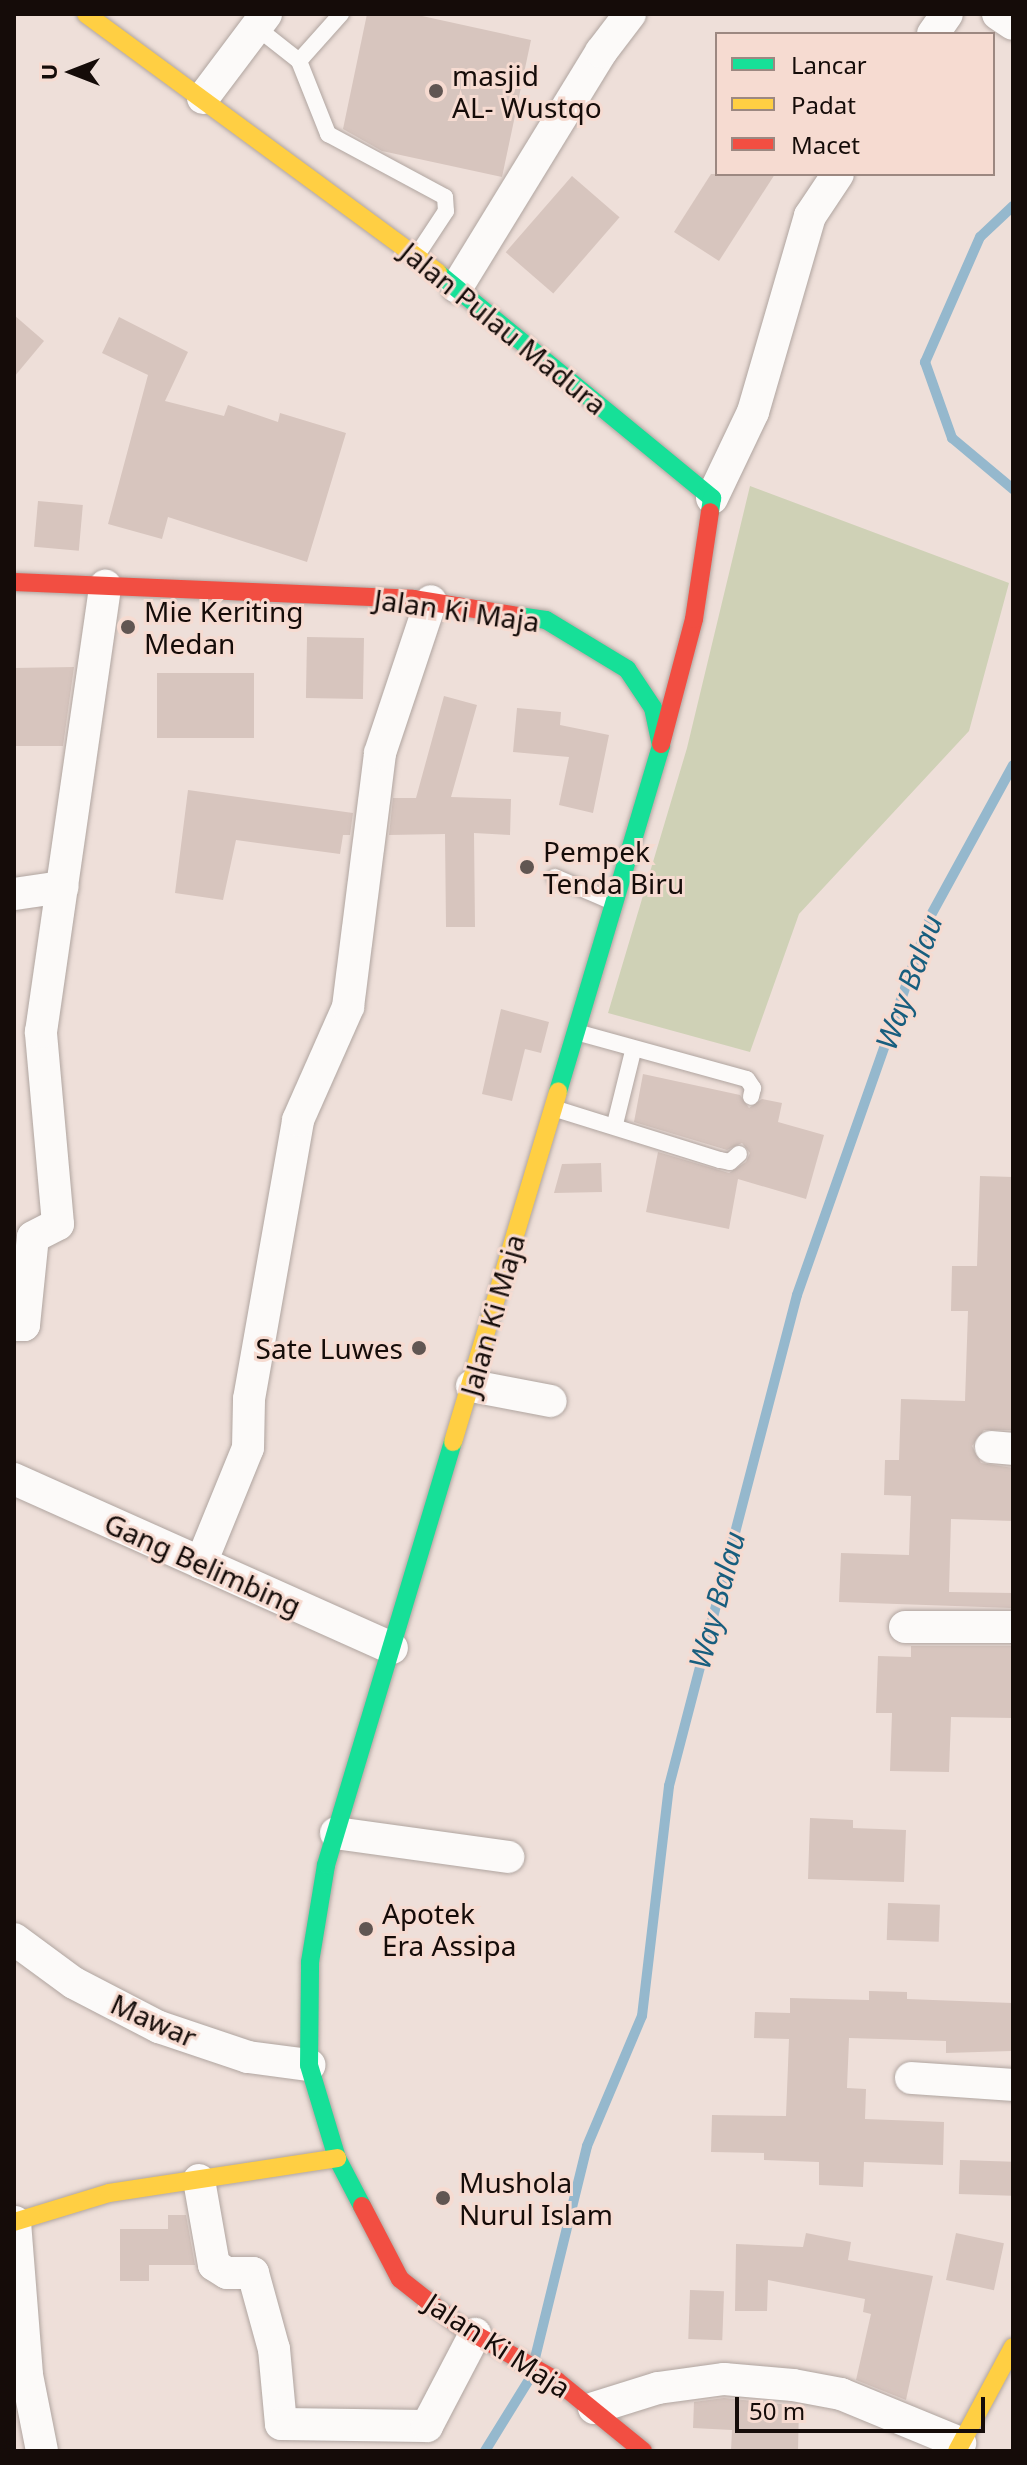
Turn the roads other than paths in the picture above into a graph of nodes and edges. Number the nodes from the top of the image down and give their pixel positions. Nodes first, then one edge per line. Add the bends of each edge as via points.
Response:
1 (86, 14) edge
2 (341, 14) edge
3 (630, 14) edge
4 (947, 14) edge
5 (998, 14) edge
6 (261, 20) edge
7 (1013, 24) edge
8 (934, 32) edge
9 (299, 61) junction
10 (203, 98) junction
11 (837, 176) edge
12 (416, 256) junction
13 (457, 287) junction
14 (712, 498) junction
15 (14, 582) edge
16 (105, 586) junction
17 (431, 601) junction
18 (661, 746) junction
19 (555, 877) dead end
20 (62, 887) junction
21 (14, 894) edge
22 (614, 902) junction
23 (575, 1032) junction
24 (633, 1051) junction
25 (751, 1097) dead end
26 (552, 1108) junction
27 (615, 1124) junction
28 (739, 1154) dead end
29 (14, 1325) edge
30 (472, 1386) junction
31 (551, 1401) dead end
32 (14, 1479) edge
33 (201, 1563) junction
34 (905, 1627) dead end
35 (1013, 1627) edge
36 (392, 1648) junction
37 (336, 1833) junction
38 (508, 1857) dead end
39 (14, 1939) edge
40 (309, 2065) junction
41 (911, 2078) dead end
42 (1013, 2085) edge
43 (337, 2158) junction
44 (199, 2180) junction
45 (15, 2222) edge
46 (466, 2329) junction
47 (1013, 2347) edge
48 (594, 2408) junction
49 (958, 2447) edge
50 (42, 2451) edge
51 (643, 2451) edge

1 - 10 main road, Jalan Pulau Madura
2 - 9 lane
3 - 13 street via 601,52
4 - 8 street
5 - 7 street
6 - 9 lane
6 - 10 street
9 - 12 lane via 328,134 445,197 446,211
10 - 12 main road, Jalan Pulau Madura
11 - 14 street via 810,216 753,412
12 - 13 main road, Jalan Pulau Madura
13 - 14 main road, Jalan Pulau Madura
14 - 18 main road via 697,606
15 - 16 main road, Jalan Ki Maja
16 - 17 main road, Jalan Ki Maja
16 - 20 street
17 - 18 main road, Jalan Ki Maja via 546,620 627,669 653,708
17 - 33 street via 380,753 348,1007 298,1120 249,1399 248,1448
18 - 22 main road, Jalan Ki Maja
19 - 22 lane
20 - 21 street
20 - 29 street via 41,1032 58,1224 33,1237 24,1325
22 - 23 main road, Jalan Ki Maja
23 - 24 lane
23 - 26 main road, Jalan Ki Maja
24 - 25 lane via 747,1079
24 - 27 lane
26 - 27 lane
26 - 30 main road, Jalan Ki Maja
27 - 28 lane via 720,1160 730,1162
30 - 31 street
30 - 36 main road, Jalan Ki Maja
32 - 33 street, Gang Belimbing
33 - 36 street, Gang Belimbing
34 - 35 street
36 - 37 main road, Jalan Ki Maja
37 - 38 street
37 - 40 main road, Jalan Ki Maja via 310,1962
39 - 40 street, Mawar via 74,1983 159,2027 248,2057
40 - 43 main road, Jalan Ki Maja
41 - 42 street
43 - 44 main road
43 - 46 main road, Jalan Ki Maja via 400,2279
44 - 45 main road via 109,2193
44 - 46 street via 214,2265 227,2273 253,2273 274,2349 281,2424 427,2426
45 - 50 street via 27,2375
46 - 48 main road, Jalan Ki Maja
47 - 49 main road
48 - 49 street via 658,2388 724,2379 793,2385 841,2394
48 - 51 main road, Jalan Ki Maja

